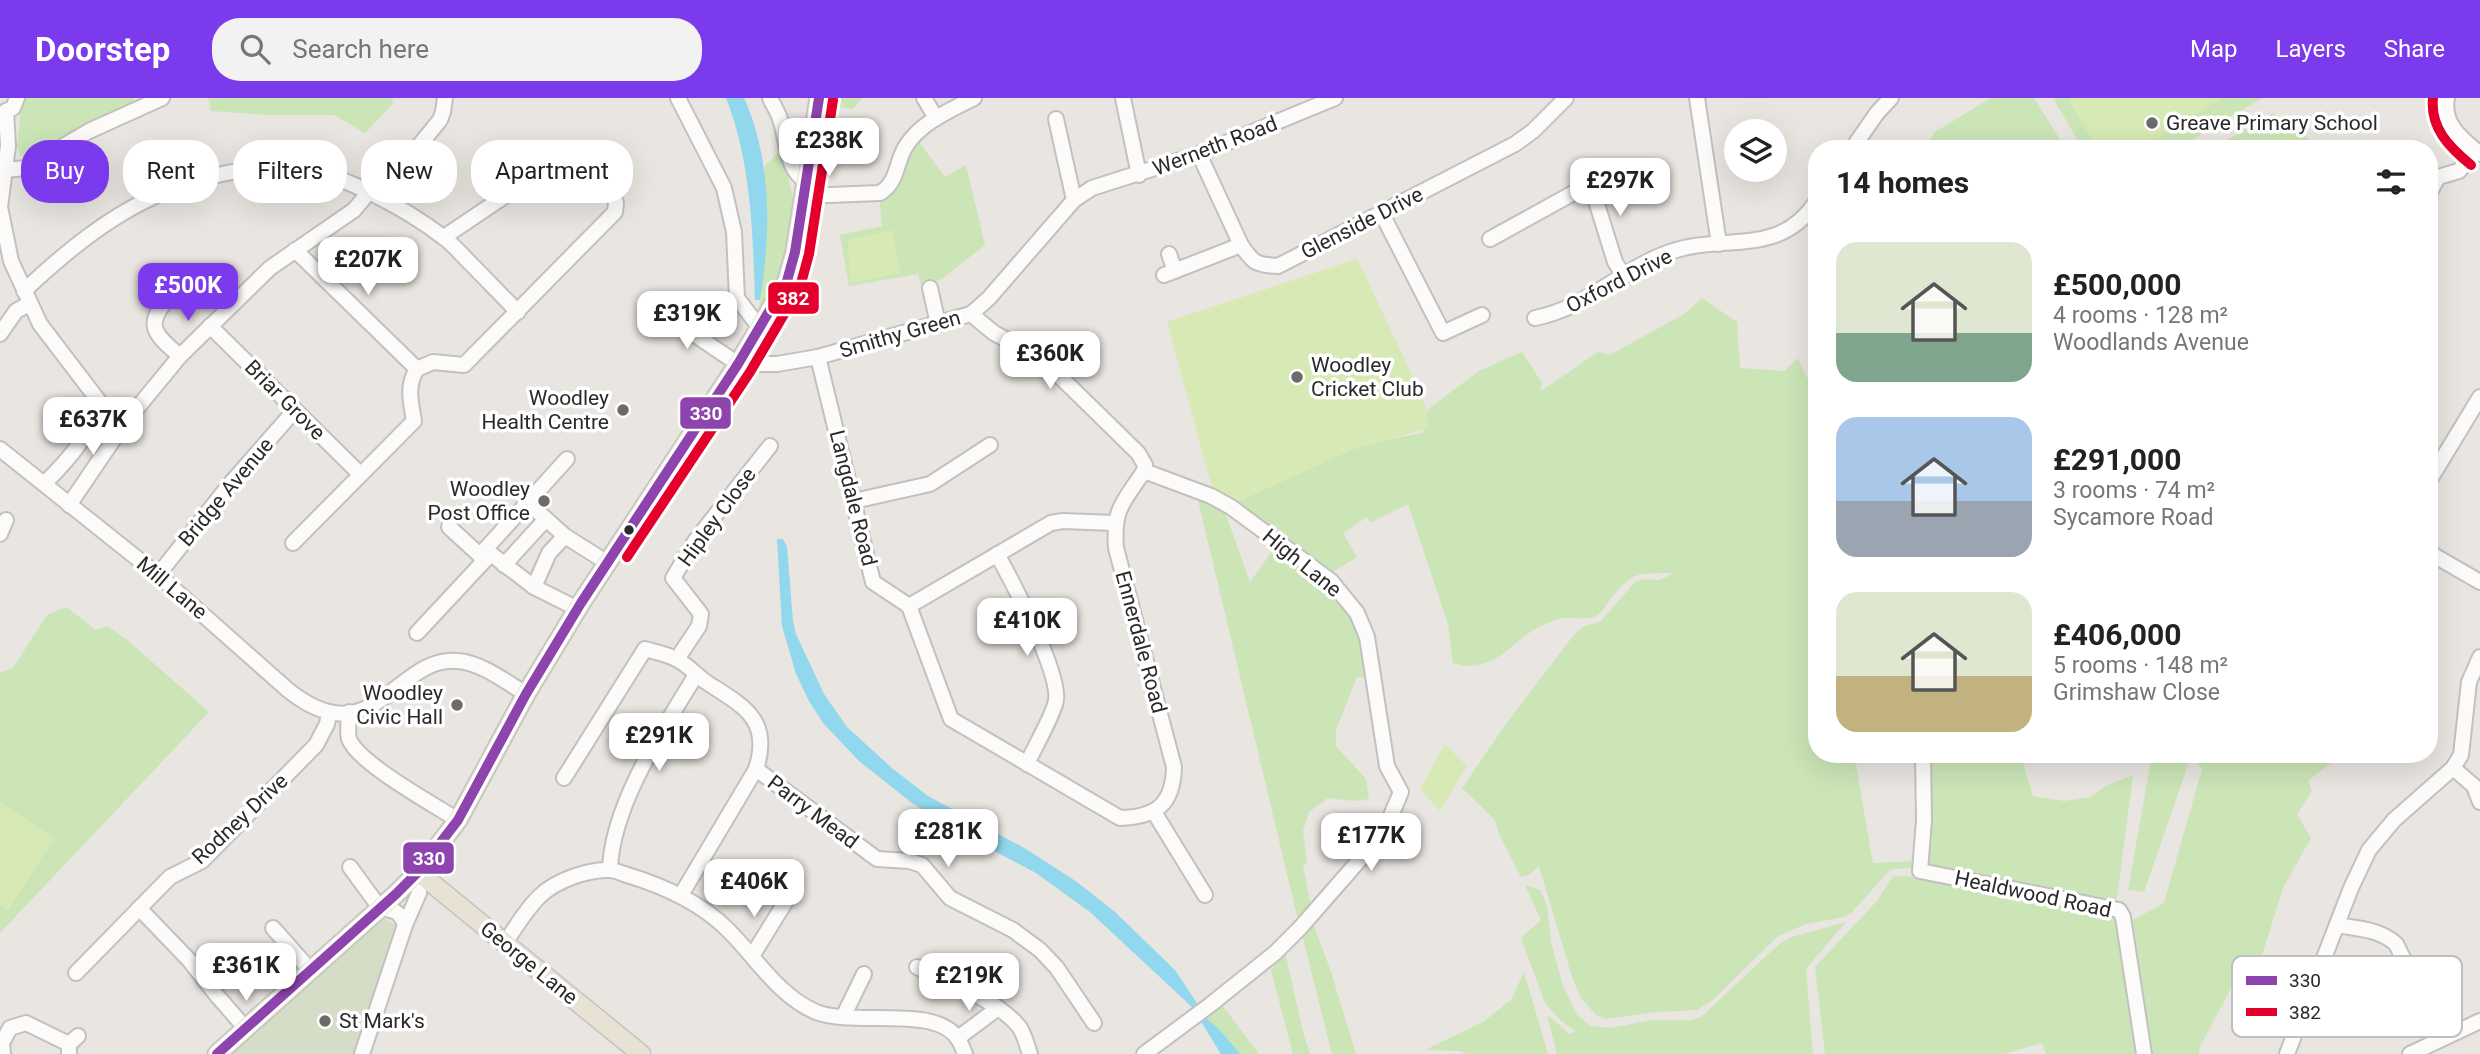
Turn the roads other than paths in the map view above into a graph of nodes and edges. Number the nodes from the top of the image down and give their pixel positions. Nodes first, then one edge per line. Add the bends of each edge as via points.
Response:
1 (17, 98) edge
2 (162, 98) edge
3 (445, 98) edge
4 (678, 98) edge
5 (770, 98) edge
6 (820, 98) edge
7 (924, 98) edge
8 (974, 98) edge
9 (1124, 98) edge
10 (1335, 98) edge
11 (1566, 98) edge
12 (1697, 98) edge
13 (1891, 98) edge
14 (2447, 98) edge
15 (936, 118) junction
16 (1056, 119) dead end
17 (424, 140) edge
18 (1858, 140) edge
19 (2477, 152) edge
20 (1199, 154) junction
21 (5, 170) junction
22 (1139, 175) junction
23 (2438, 177) edge
24 (805, 188) junction
25 (1092, 188) joint
26 (361, 189) edge
27 (1074, 200) junction
28 (364, 203) edge
29 (388, 203) edge
30 (1381, 212) junction
31 (1808, 215) edge
32 (1, 228) edge
33 (444, 237) junction
34 (1490, 239) dead end
35 (1719, 244) junction
36 (1241, 245) junction
37 (295, 250) junction
38 (1169, 254) dead end
39 (1624, 276) junction
40 (930, 288) dead end
41 (173, 293) dead end
42 (27, 297) junction
43 (657, 309) dead end
44 (518, 312) junction
45 (971, 314) junction
46 (1482, 315) dead end
47 (1535, 318) dead end
48 (938, 324) junction
49 (210, 326) junction
50 (760, 328) junction
51 (0, 334) edge
52 (180, 356) junction
53 (818, 357) junction
54 (738, 364) junction
55 (417, 369) junction
56 (2480, 397) edge
57 (101, 404) junction
58 (295, 410) junction
59 (124, 424) junction
60 (990, 445) dead end
61 (771, 446) dead end
62 (0, 449) edge
63 (567, 459) dead end
64 (2438, 466) edge
65 (1144, 471) junction
66 (360, 474) junction
67 (45, 483) junction
68 (854, 501) junction
69 (528, 503) junction
70 (69, 505) junction
71 (546, 519) junction
72 (6, 520) dead end
73 (1114, 523) junction
74 (449, 527) dead end
75 (0, 534) edge
76 (565, 536) junction
77 (293, 543) dead end
78 (997, 554) junction
79 (482, 558) junction
80 (2438, 558) edge
81 (606, 562) junction
82 (503, 565) junction
83 (158, 575) junction
84 (2480, 582) edge
85 (534, 587) junction
86 (909, 606) junction
87 (578, 609) junction
88 (417, 633) dead end
89 (677, 659) junction
90 (2479, 661) edge
91 (696, 675) junction
92 (526, 694) junction
93 (349, 712) junction
94 (329, 713) junction
95 (321, 736) junction
96 (348, 738) junction
97 (1923, 763) edge
98 (1027, 764) junction
99 (2454, 768) junction
100 (756, 769) junction
101 (565, 778) dead end
102 (2480, 802) edge
103 (1154, 812) junction
104 (458, 820) junction
105 (350, 867) dead end
106 (610, 869) junction
107 (418, 872) junction
108 (681, 895) junction
109 (1205, 895) dead end
110 (786, 901) dead end
111 (139, 908) junction
112 (380, 908) junction
113 (405, 925) junction
114 (2337, 925) junction
115 (273, 928) dead end
116 (505, 943) junction
117 (752, 956) junction
118 (2325, 956) edge
119 (2402, 956) edge
120 (917, 967) dead end
121 (311, 971) junction
122 (76, 973) dead end
123 (864, 974) dead end
124 (998, 1007) junction
125 (843, 1017) junction
126 (2480, 1021) edge
127 (1094, 1023) dead end
128 (246, 1029) junction
129 (2462, 1029) edge
130 (2294, 1037) edge
131 (958, 1038) junction
132 (2443, 1038) edge
133 (72, 1044) edge
134 (3, 1054) edge
135 (217, 1054) edge
136 (362, 1054) edge
137 (641, 1054) edge
138 (965, 1054) edge
139 (1030, 1054) edge
140 (1144, 1054) edge
141 (2144, 1054) edge
142 (2287, 1054) edge
143 (2410, 1054) edge

1 - 21 street via 6,111
2 - 21 street via 89,131 26,168
3 - 17 street via 440,120
4 - 50 street via 724,188 734,232 737,298
5 - 24 street via 780,117 791,162
6 - 24 main road
7 - 15 street
8 - 15 street
9 - 22 street
10 - 20 street, Werneth Road
11 - 30 street, Glenside Drive via 1515,144
12 - 35 street
13 - 18 street
14 - 19 street via 2452,129
15 - 24 street via 906,146 890,187 880,194 855,196
16 - 27 street
19 - 23 street via 2459,170
20 - 22 street, Werneth Road
20 - 36 street, Glenside Drive
21 - 32 street
22 - 25 street, Werneth Road
24 - 50 main road via 787,281
25 - 27 street, Smithy Green
26 - 42 street via 300,167 272,166 196,179 128,209 61,257
27 - 45 street, Smithy Green
28 - 37 street
29 - 33 street
30 - 36 street, Glenside Drive via 1278,266 1259,265
30 - 46 street via 1443,333
31 - 35 street, Oxford Drive via 1767,239
32 - 42 street
33 - 44 street
33 - 44 street via 566,155 577,153 587,158 612,192 615,212
34 - 39 street via 1577,191 1589,179 1615,262
35 - 39 street, Oxford Drive via 1672,251
36 - 38 street via 1170,273
37 - 49 street
37 - 55 street
39 - 47 street, Oxford Drive via 1567,308
40 - 48 street
41 - 52 street via 153,324 158,336
42 - 51 street
42 - 57 street via 40,324
43 - 54 street
44 - 55 street via 464,365 433,362
45 - 48 street, Smithy Green
45 - 65 street via 994,334 1041,358 1138,453
48 - 53 street, Smithy Green
49 - 52 street
49 - 58 street, Briar Grove
50 - 54 main road
52 - 59 street
53 - 54 street, Smithy Green
53 - 68 street, Langdale Road
54 - 81 main road
55 - 66 street via 409,394 414,421
56 - 64 street
57 - 59 street
57 - 67 street via 74,454
58 - 66 street, Briar Grove
58 - 83 street, Bridge Avenue
59 - 70 street
60 - 68 street via 930,484
61 - 89 street, Hipley Close via 695,541 673,578 701,614 699,626
62 - 67 street, Mill Lane
63 - 69 street
65 - 73 street
65 - 140 street, High Lane via 1231,507 1331,581 1357,612 1367,637 1387,766 1402,792 1384,832 1300,928 1210,1006
66 - 77 street
67 - 70 street, Mill Lane
68 - 86 street, Langdale Road via 873,582
69 - 71 street
69 - 79 street
70 - 83 street, Mill Lane
71 - 76 street
71 - 82 street
72 - 75 street
73 - 78 street via 1051,523
73 - 103 street, Ennerdale Road via 1116,548 1174,767 1174,785
74 - 79 street
76 - 81 street
76 - 85 street via 549,553
78 - 86 street
78 - 98 street via 1024,604 1054,681 1056,700
79 - 82 street via 491,554
79 - 88 street
80 - 84 street
81 - 87 main road
82 - 85 street
83 - 94 street, Mill Lane via 288,690 311,707
85 - 87 street
86 - 98 street via 951,719
87 - 92 main road
89 - 91 street
89 - 101 street via 645,649
90 - 99 street via 2469,682 2461,755
91 - 100 street via 748,709 761,739
91 - 106 street via 629,795 610,853
92 - 93 street, Mill Lane via 474,664 456,660 424,669 368,708
92 - 104 main road
93 - 94 street, Mill Lane
93 - 96 street
94 - 95 street, Rodney Drive
95 - 96 street
95 - 111 street, Rodney Drive via 202,861 170,877
96 - 104 street via 371,764
97 - 141 street, Healdwood Road via 1920,871 2119,911
98 - 103 street via 1120,818
99 - 102 street via 2474,786
99 - 114 street via 2379,836
100 - 108 street
100 - 127 street, Parry Mead via 877,859 922,865 950,898 1013,930 1040,950
103 - 109 street
104 - 107 main road
105 - 112 street
106 - 108 street
106 - 116 street via 584,873 542,894
107 - 112 main road
107 - 113 street via 419,893
107 - 116 main road, George Lane
108 - 117 street via 725,927
110 - 117 street
111 - 122 street, Rodney Drive
111 - 128 street
112 - 113 street via 396,910
112 - 121 main road
113 - 136 street
114 - 118 street
114 - 119 street via 2387,936
115 - 121 street
116 - 137 main road, George Lane
117 - 125 street via 793,998 817,1012
120 - 124 street
121 - 128 main road
123 - 125 street
124 - 131 street
124 - 139 street via 1022,1032
125 - 131 street via 927,1020 945,1026
126 - 129 street
128 - 135 main road
130 - 142 street
131 - 138 street
132 - 143 street
133 - 134 street via 26,1023 10,1028 2,1043

